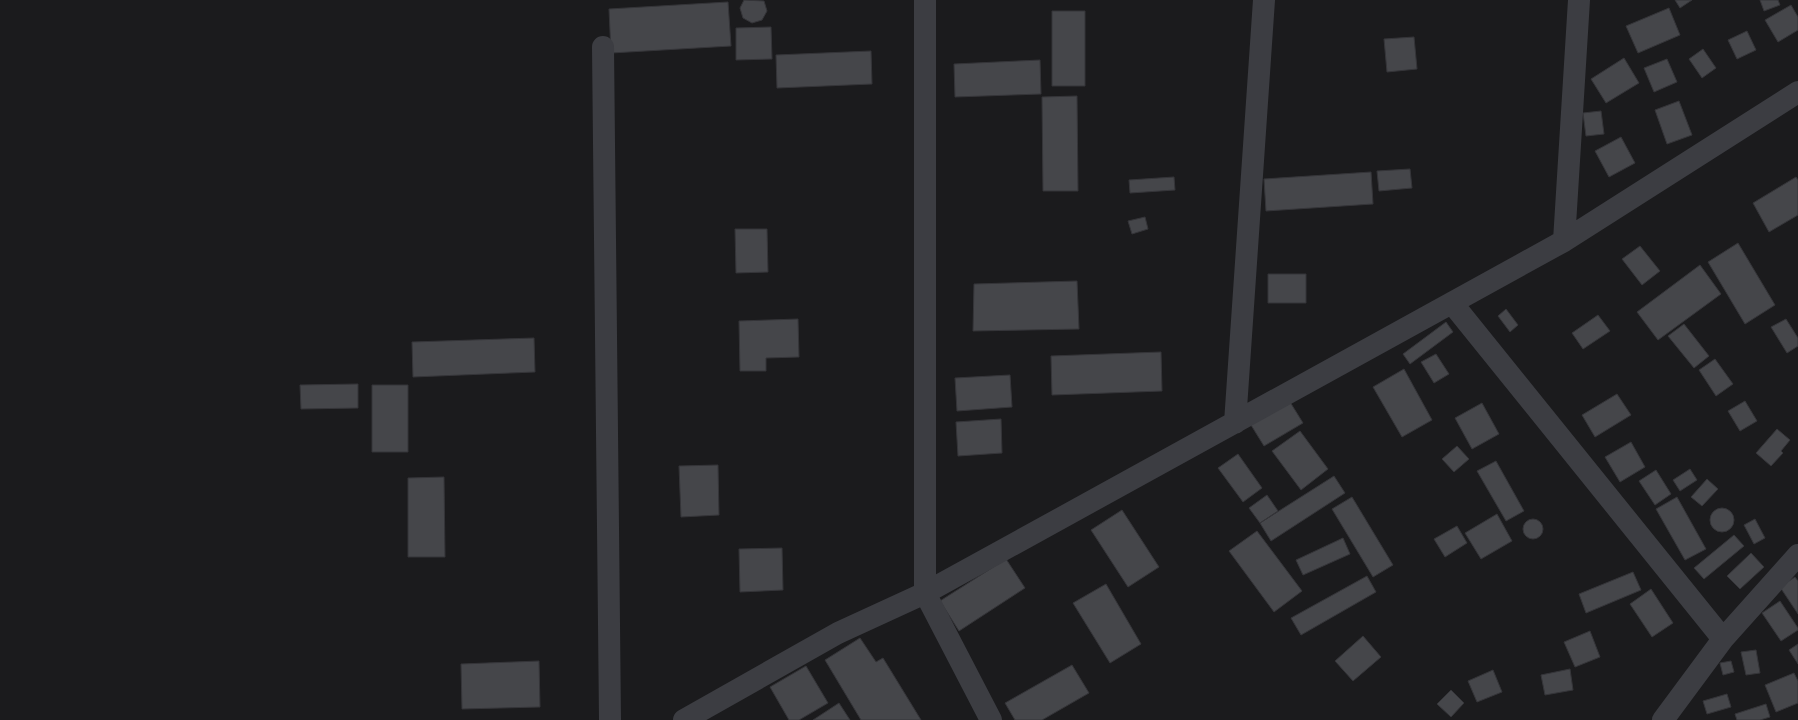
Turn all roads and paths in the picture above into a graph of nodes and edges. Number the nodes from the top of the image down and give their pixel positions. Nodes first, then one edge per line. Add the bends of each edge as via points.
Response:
1 (925, 0) edge
2 (1264, 0) edge
3 (1579, 0) edge
4 (603, 47) dead end
5 (1798, 92) edge
6 (1564, 241) junction
7 (1452, 303) junction
8 (1235, 423) junction
9 (1798, 555) edge
10 (925, 593) junction
11 (1723, 639) junction
12 (610, 720) edge
13 (684, 720) edge
14 (992, 720) edge
15 (1663, 720) edge

1 - 10 street
2 - 8 street
3 - 6 street
4 - 12 street
5 - 6 street
6 - 7 street
7 - 8 street
7 - 11 street
8 - 10 street
9 - 11 street
10 - 13 street via 838,633
10 - 14 street
11 - 15 street

